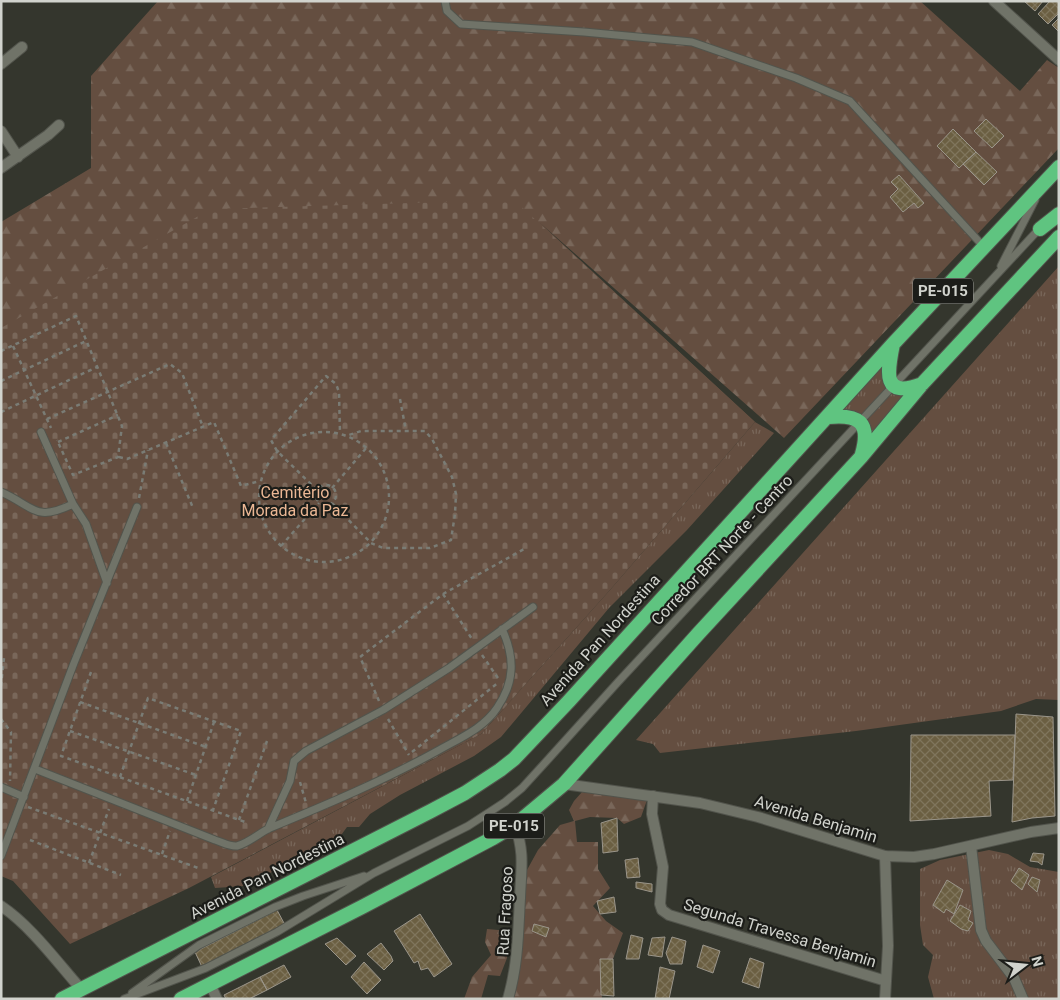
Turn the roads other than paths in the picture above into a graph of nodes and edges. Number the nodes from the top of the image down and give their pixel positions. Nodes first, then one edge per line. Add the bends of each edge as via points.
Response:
1 (446, 1) edge
2 (994, 1) edge
3 (22, 47) dead end
4 (1059, 60) edge
5 (1, 64) edge
6 (59, 125) dead end
7 (1, 131) edge
8 (18, 157) junction
9 (1059, 167) edge
10 (1, 168) edge
11 (1042, 186) junction
12 (1059, 207) edge
13 (1059, 214) edge
14 (1040, 229) junction
15 (1059, 237) edge
16 (984, 247) junction
17 (997, 275) junction
18 (894, 344) junction
19 (922, 384) junction
20 (894, 386) junction
21 (828, 416) junction
22 (860, 422) junction
23 (41, 432) dead end
24 (861, 457) junction
25 (1, 492) edge
26 (72, 504) junction
27 (137, 507) road end
28 (108, 583) junction
29 (533, 607) dead end
30 (502, 629) junction
31 (36, 768) junction
32 (564, 784) junction
33 (1, 787) edge
34 (653, 796) junction
35 (24, 797) junction
36 (515, 825) junction
37 (1059, 828) edge
38 (268, 829) junction
39 (971, 846) junction
40 (1, 856) edge
41 (885, 856) junction
42 (374, 873) junction
43 (1, 906) edge
44 (886, 981) junction
45 (210, 984) junction
46 (81, 990) junction
47 (885, 997) edge
48 (62, 999) edge
49 (124, 999) edge
50 (181, 999) edge
51 (217, 999) edge
52 (508, 999) edge
53 (1023, 999) edge

1 - 16 lane via 447,11 461,24 692,42 850,100
2 - 4 street
3 - 5 street
6 - 8 street
7 - 8 street
8 - 10 street
9 - 11 highway, Avenida Pan Nordestina / PE-015
11 - 16 highway, Avenida Pan Nordestina / PE-015
11 - 17 lane
12 - 14 lane, Corredor BRT Norte - Centro
13 - 14 highway
14 - 17 lane, Corredor BRT Norte - Centro
15 - 19 highway, PE-015
16 - 18 highway, Avenida Pan Nordestina / PE-015
17 - 20 lane, Corredor BRT Norte - Centro
18 - 20 highway via 889,372
18 - 21 highway, Avenida Pan Nordestina / PE-015
19 - 20 highway via 902,390
19 - 24 highway, PE-015
20 - 22 lane, Corredor BRT Norte - Centro
21 - 22 highway via 854,418
21 - 46 highway, Avenida Pan Nordestina / PE-015 via 569,701 500,770 431,812
22 - 24 highway via 865,431
22 - 42 lane, Corredor BRT Norte - Centro via 522,788 482,818
23 - 26 lane
24 - 32 highway, PE-015
25 - 26 lane via 43,514
26 - 28 lane via 86,524
27 - 28 lane
28 - 31 lane via 74,663
29 - 30 lane
30 - 38 lane via 383,710 306,750 294,761 290,781
30 - 38 lane via 510,646 511,682 487,720 469,734 415,764
31 - 35 lane
31 - 38 lane via 234,846
32 - 34 street, Avenida Benjamin
32 - 36 highway, PE-015
33 - 35 lane
34 - 41 street, Avenida Benjamin via 728,809
34 - 44 street, Segunda Travessa Benjamin via 652,814 663,867 662,910 669,915
35 - 40 lane
36 - 45 highway, PE-015
36 - 52 street, Rua Fragoso via 522,852 522,869 517,965
37 - 39 street, Avenida Benjamin
39 - 41 street, Avenida Benjamin via 914,857
39 - 53 street via 981,930 1014,978
41 - 44 street
42 - 49 lane, Corredor BRT Norte - Centro via 268,937 206,968
42 - 49 lane, Corredor BRT Norte - Centro via 275,907 199,945
43 - 46 street via 34,936
44 - 47 street
45 - 50 highway, PE-015
45 - 51 street
46 - 48 highway, Avenida Pan Nordestina / PE-015

